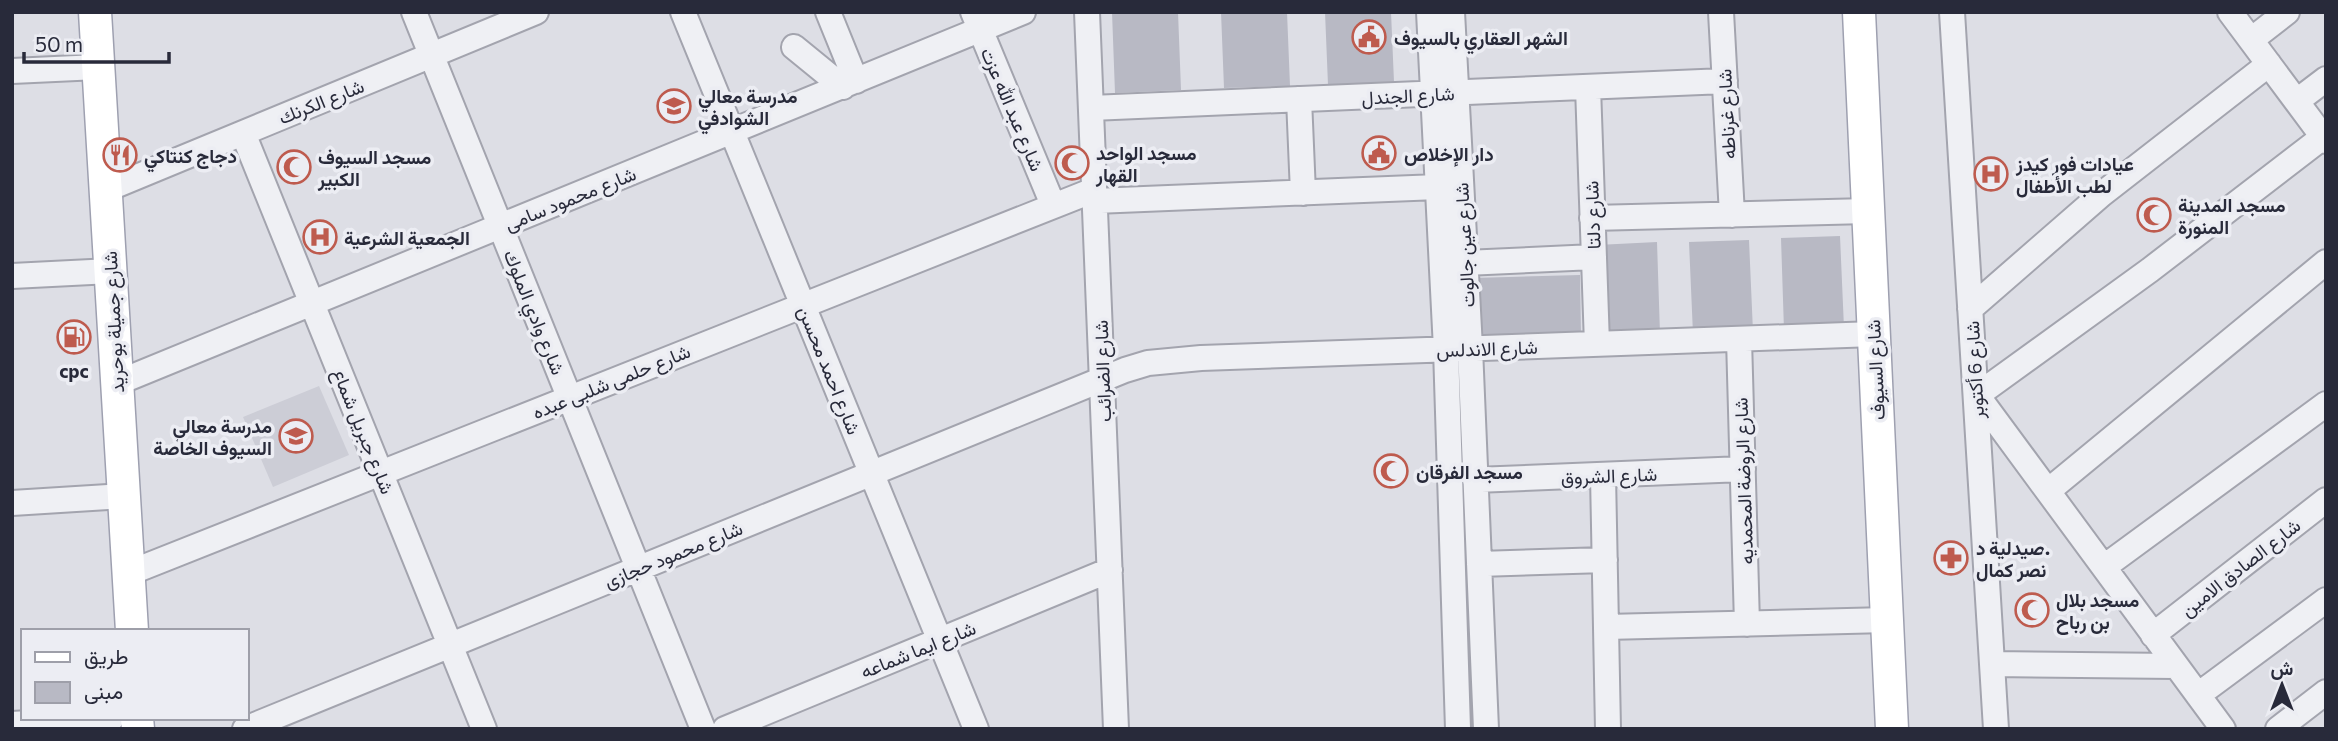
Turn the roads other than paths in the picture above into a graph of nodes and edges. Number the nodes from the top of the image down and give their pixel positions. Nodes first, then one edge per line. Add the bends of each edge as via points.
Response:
1 (95, 12) edge
2 (414, 12) edge
3 (536, 12) edge
4 (683, 12) edge
5 (828, 12) edge
6 (1023, 12) edge
7 (1087, 12) edge
8 (1429, 12) edge
9 (1452, 12) edge
10 (1721, 12) edge
11 (1858, 12) edge
12 (1952, 12) edge
13 (2230, 12) edge
14 (2287, 12) edge
15 (977, 21) edge
16 (2251, 40) junction
17 (794, 47) dead end
18 (432, 55) junction
19 (2269, 64) junction
20 (98, 66) junction
21 (12, 71) edge
22 (2326, 79) edge
23 (1725, 81) junction
24 (849, 84) junction
25 (1588, 87) junction
26 (1444, 93) junction
27 (1299, 99) junction
28 (2297, 101) junction
29 (1091, 108) junction
30 (732, 132) junction
31 (243, 133) junction
32 (2324, 139) edge
33 (1438, 187) junction
34 (105, 190) junction
35 (1303, 193) junction
36 (1095, 196) junction
37 (1054, 205) junction
38 (1868, 211) junction
39 (1732, 215) junction
40 (1592, 218) junction
41 (501, 227) junction
42 (1594, 257) junction
43 (2326, 262) edge
44 (1465, 263) junction
45 (111, 271) junction
46 (12, 276) edge
47 (312, 304) junction
48 (803, 305) junction
49 (1970, 309) junction
50 (1874, 334) junction
51 (1739, 339) junction
52 (1597, 344) junction
53 (1458, 349) junction
54 (1102, 379) junction
55 (117, 383) junction
56 (1976, 395) junction
57 (570, 397) junction
58 (2326, 404) edge
59 (1743, 469) junction
60 (381, 473) junction
61 (871, 473) junction
62 (1603, 475) junction
63 (1475, 480) junction
64 (2048, 491) junction
65 (124, 496) junction
66 (2326, 500) edge
67 (12, 503) edge
68 (1605, 560) junction
69 (1479, 564) junction
70 (2104, 567) junction
71 (639, 568) junction
72 (1110, 570) junction
73 (129, 573) junction
74 (2326, 600) edge
75 (1887, 620) junction
76 (1747, 624) junction
77 (1606, 628) junction
78 (132, 629) edge
79 (2153, 635) junction
80 (940, 640) junction
81 (450, 645) junction
82 (1992, 664) junction
83 (2176, 666) junction
84 (2326, 692) edge
85 (2198, 695) junction
86 (79, 720) edge
87 (280, 722) edge
88 (12, 724) edge
89 (245, 729) edge
90 (484, 729) edge
91 (703, 729) edge
92 (725, 729) edge
93 (976, 729) edge
94 (1116, 729) edge
95 (1458, 729) edge
96 (1486, 729) edge
97 (1608, 729) edge
98 (1892, 729) edge
99 (1996, 729) edge
100 (2223, 729) edge
101 (2278, 729) edge

1 - 20 main road, شارع جميلة بوحريد
2 - 18 street, شارع وادي الملوك
3 - 18 street, شارع الكرنك
4 - 30 street, شارع احمد محسن
5 - 24 street
6 - 15 street, شارع محمود سامى
7 - 29 street, شارع الضرائب
8 - 26 street, شارع عين جالوت
9 - 26 street, شارع عين جالوت
10 - 23 street, شارع غرناطه
11 - 38 main road, شارع السيوف
12 - 49 street, شارع 6 أكتوبر
13 - 16 street
14 - 16 street
15 - 24 street, شارع محمود سامى
15 - 37 street, شارع عبد الله عزت
16 - 19 street
17 - 24 street
18 - 31 street, شارع الكرنك
18 - 41 street, شارع وادي الملوك
19 - 28 street
19 - 49 street via 2102,194
20 - 21 street
20 - 34 main road, شارع جميلة بوحريد
22 - 28 street
23 - 25 street, شارع الجندل
23 - 39 street, شارع غرناطه
24 - 30 street, شارع محمود سامى
25 - 26 street, شارع الجندل
25 - 40 street, شارع دلتا
26 - 27 street, شارع الجندل
26 - 33 street, شارع عين جالوت
26 - 44 street, شارع عين جالوت
27 - 29 street, شارع الجندل
27 - 35 street
28 - 32 street
29 - 36 street, شارع الضرائب
30 - 41 street, شارع محمود سامى
30 - 48 street, شارع احمد محسن
31 - 34 street, شارع الكرنك
31 - 47 street, شارع جبريل شماع
32 - 56 street
33 - 35 street, شارع حلمى شلبى عبده
33 - 53 street, شارع عين جالوت
34 - 45 main road, شارع جميلة بوحريد
35 - 36 street, شارع حلمى شلبى عبده
36 - 37 street, شارع حلمى شلبى عبده
36 - 54 street, شارع الضرائب
37 - 48 street, شارع حلمى شلبى عبده
38 - 39 street
38 - 50 main road, شارع السيوف
39 - 40 street
40 - 42 street, شارع دلتا
41 - 47 street, شارع محمود سامى
41 - 57 street, شارع وادي الملوك
42 - 44 street
42 - 52 street, شارع دلتا
43 - 64 street
44 - 53 street, شارع عين جالوت
45 - 46 street
45 - 55 main road, شارع جميلة بوحريد
47 - 55 street, شارع محمود سامى
47 - 60 street, شارع جبريل شماع
48 - 57 street, شارع حلمى شلبى عبده
48 - 61 street, شارع احمد محسن
49 - 56 street, شارع 6 أكتوبر
50 - 51 street, شارع الاندلس
50 - 75 main road, شارع السيوف
51 - 52 street, شارع الاندلس
51 - 59 street, شارع الروضة المحمديه
52 - 53 street, شارع الاندلس
53 - 54 street, شارع الاندلس via 1169,360
53 - 63 street, شارع عين جالوت
53 - 95 street, شارع عين جالوت
54 - 61 street, شارع محمود حجازى
54 - 72 street, شارع الضرائب
55 - 65 main road, شارع جميلة بوحريد
56 - 64 street
56 - 82 street, شارع 6 أكتوبر
57 - 60 street, شارع حلمى شلبى عبده
57 - 71 street, شارع وادي الملوك
58 - 70 street
59 - 62 street, شارع الشروق
59 - 76 street, شارع الروضة المحمديه
60 - 73 street, شارع حلمى شلبى عبده
60 - 81 street, شارع جبريل شماع
61 - 71 street, شارع محمود حجازى
61 - 80 street, شارع احمد محسن
62 - 63 street, شارع الشروق
62 - 68 street
63 - 69 street, شارع عين جالوت
64 - 70 street
65 - 67 street
65 - 73 main road, شارع جميلة بوحريد
66 - 79 street, شارع الصادق الامين
68 - 69 street
68 - 77 street
69 - 96 street, شارع عين جالوت
70 - 79 street
71 - 81 street, شارع محمود حجازى
71 - 91 street, شارع وادي الملوك
72 - 80 street, شارع ايما شماعه
72 - 94 street, شارع الضرائب
73 - 78 main road, شارع جميلة بوحريد
74 - 85 street
75 - 76 street
75 - 98 main road, شارع السيوف
76 - 77 street
77 - 97 street
79 - 83 street
80 - 92 street, شارع ايما شماعه
80 - 93 street, شارع احمد محسن
81 - 87 street, شارع محمود حجازى
81 - 90 street, شارع جبريل شماع
82 - 83 street
82 - 99 street, شارع 6 أكتوبر
83 - 85 street
84 - 101 street
85 - 100 street
86 - 88 street
87 - 89 street, شارع محمود حجازى

